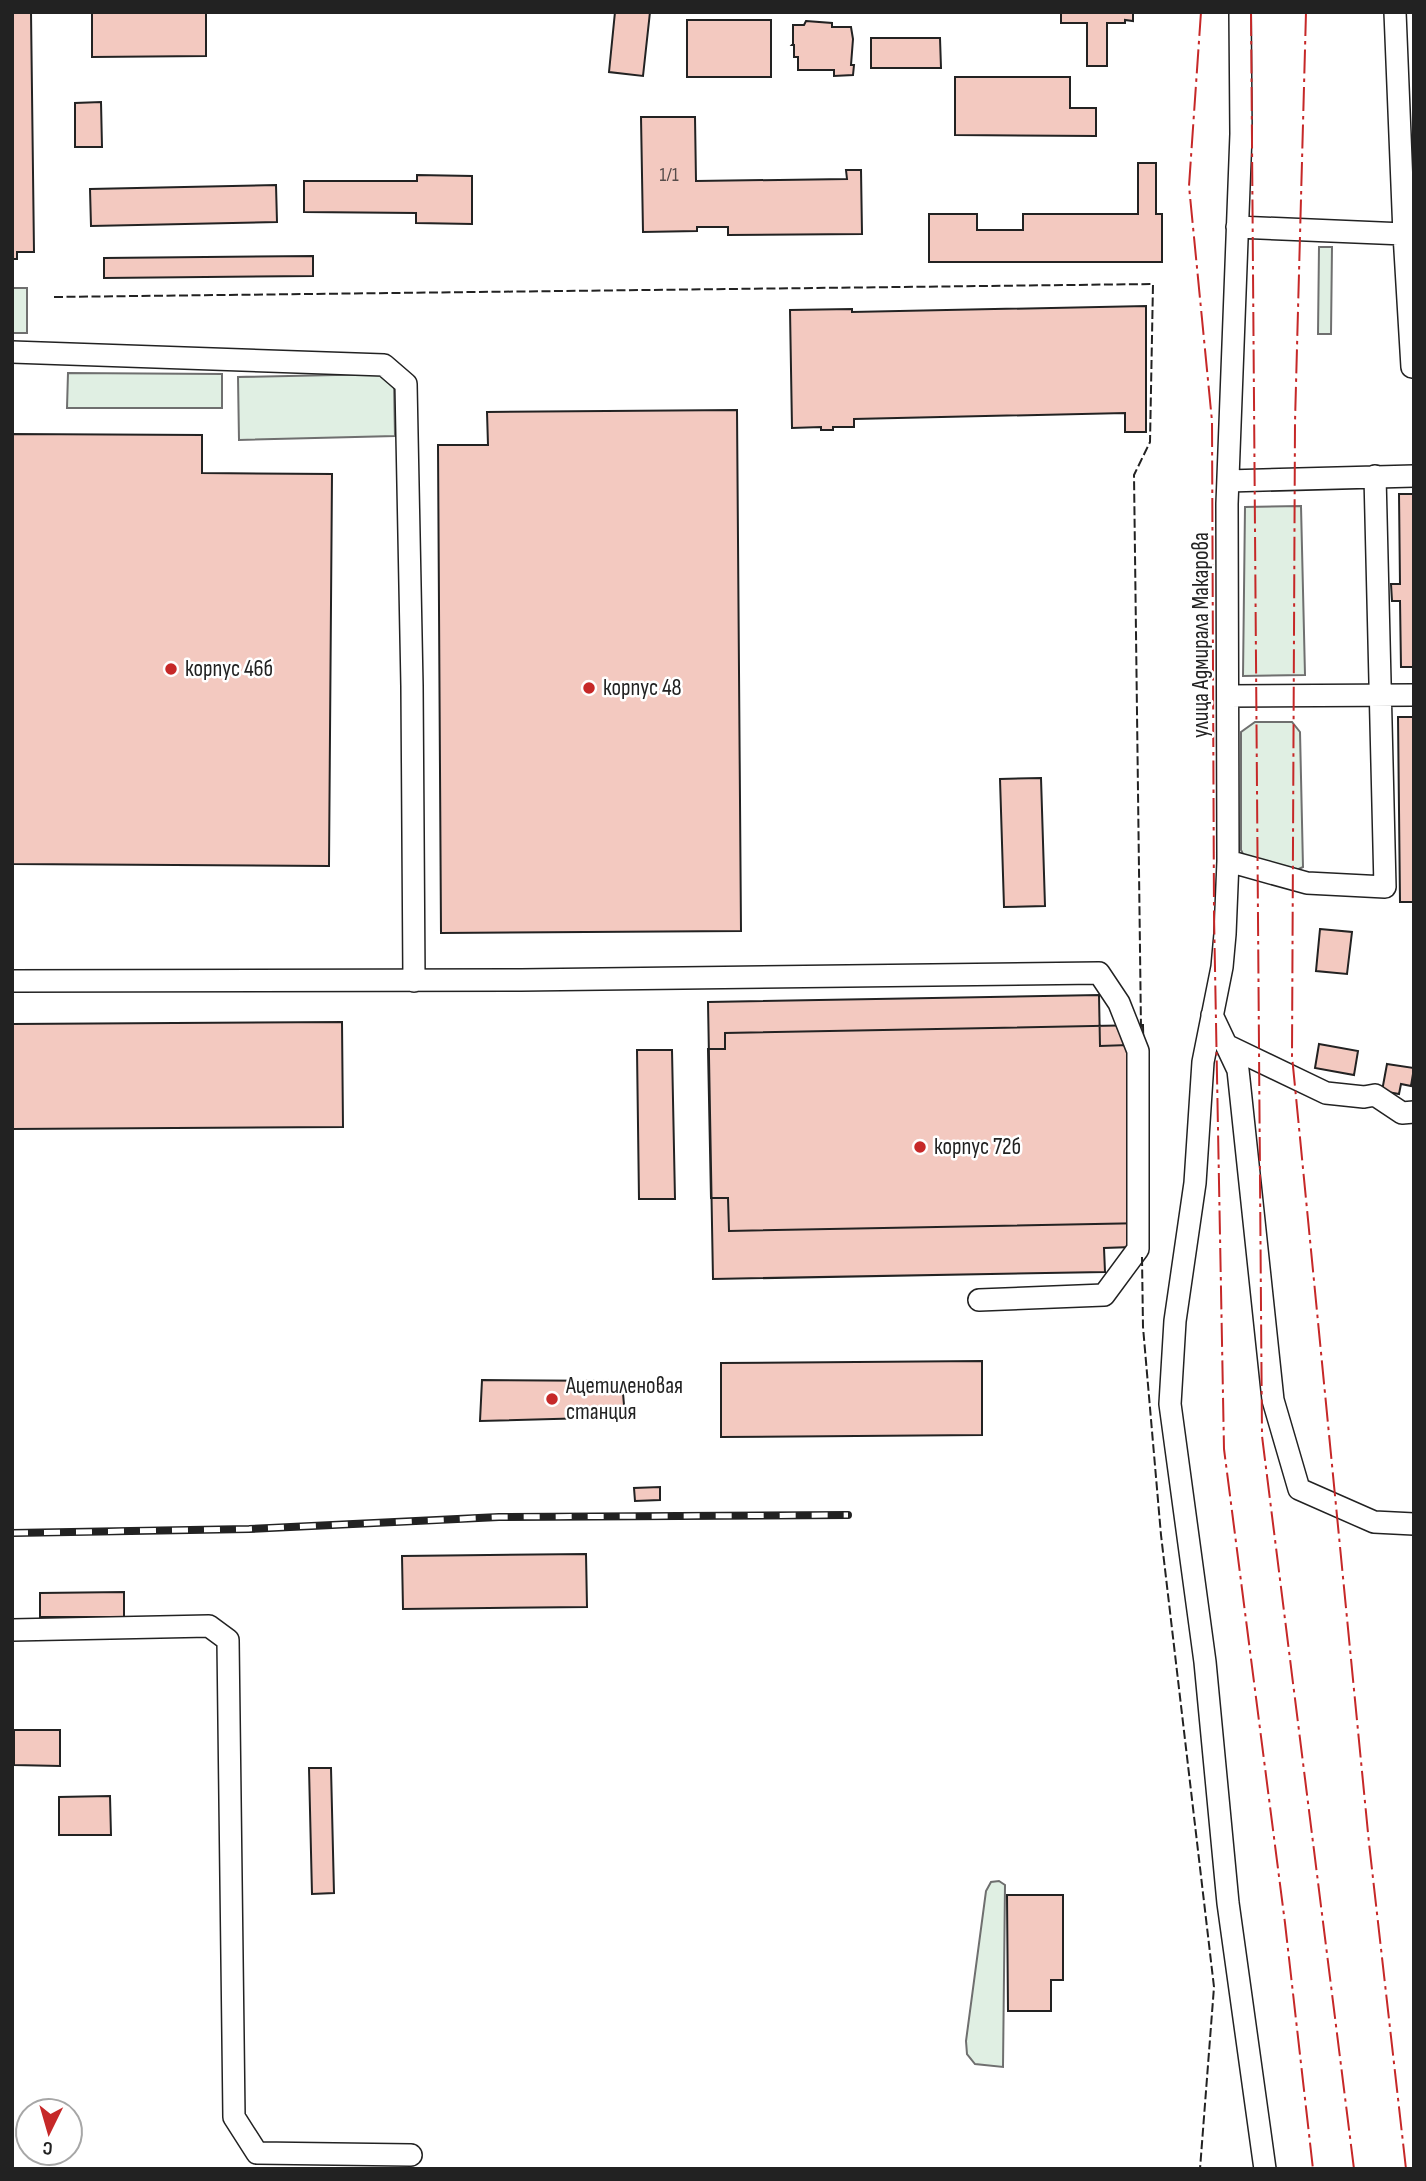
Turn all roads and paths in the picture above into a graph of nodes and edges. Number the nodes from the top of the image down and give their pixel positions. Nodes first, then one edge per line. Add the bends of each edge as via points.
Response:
1 (1240, 12) edge
2 (1395, 12) edge
3 (1237, 227) junction
4 (1404, 234) junction
5 (12, 352) edge
6 (1412, 368) dead end
7 (1376, 476) junction
8 (1414, 476) edge
9 (1228, 481) junction
10 (1414, 695) edge
11 (1228, 696) junction
12 (1380, 696) junction
13 (1228, 861) junction
14 (12, 981) edge
15 (414, 981) junction
16 (1212, 1015) junction
17 (1226, 1045) junction
18 (1414, 1112) edge
19 (979, 1300) dead end
20 (1414, 1524) edge
21 (12, 1630) edge
22 (411, 2155) dead end
23 (1265, 2169) edge

1 - 3 street, улица Адмирала Макарова
2 - 4 street
3 - 4 street
3 - 9 street, улица Адмирала Макарова
4 - 6 street
5 - 15 street via 384,365 405,384
7 - 8 street
7 - 9 street
7 - 12 street
9 - 11 street, улица Адмирала Макарова
10 - 12 street
11 - 12 street
11 - 13 street, улица Адмирала Макарова
12 - 13 street via 1385,887 1307,883
13 - 16 street, улица Адмирала Макарова via 1222,967
14 - 15 street
15 - 19 street via 1099,973 1119,1003 1138,1051 1138,1249 1104,1295
16 - 17 street
16 - 23 street, улица Адмирала Макарова via 1175,1321 1170,1404 1205,1662 1227,1903
17 - 18 street via 1326,1093 1375,1096 1402,1113
17 - 20 street via 1238,1070 1273,1400 1299,1489 1374,1522
21 - 22 street via 209,1626 228,1640 234,2117 257,2153

